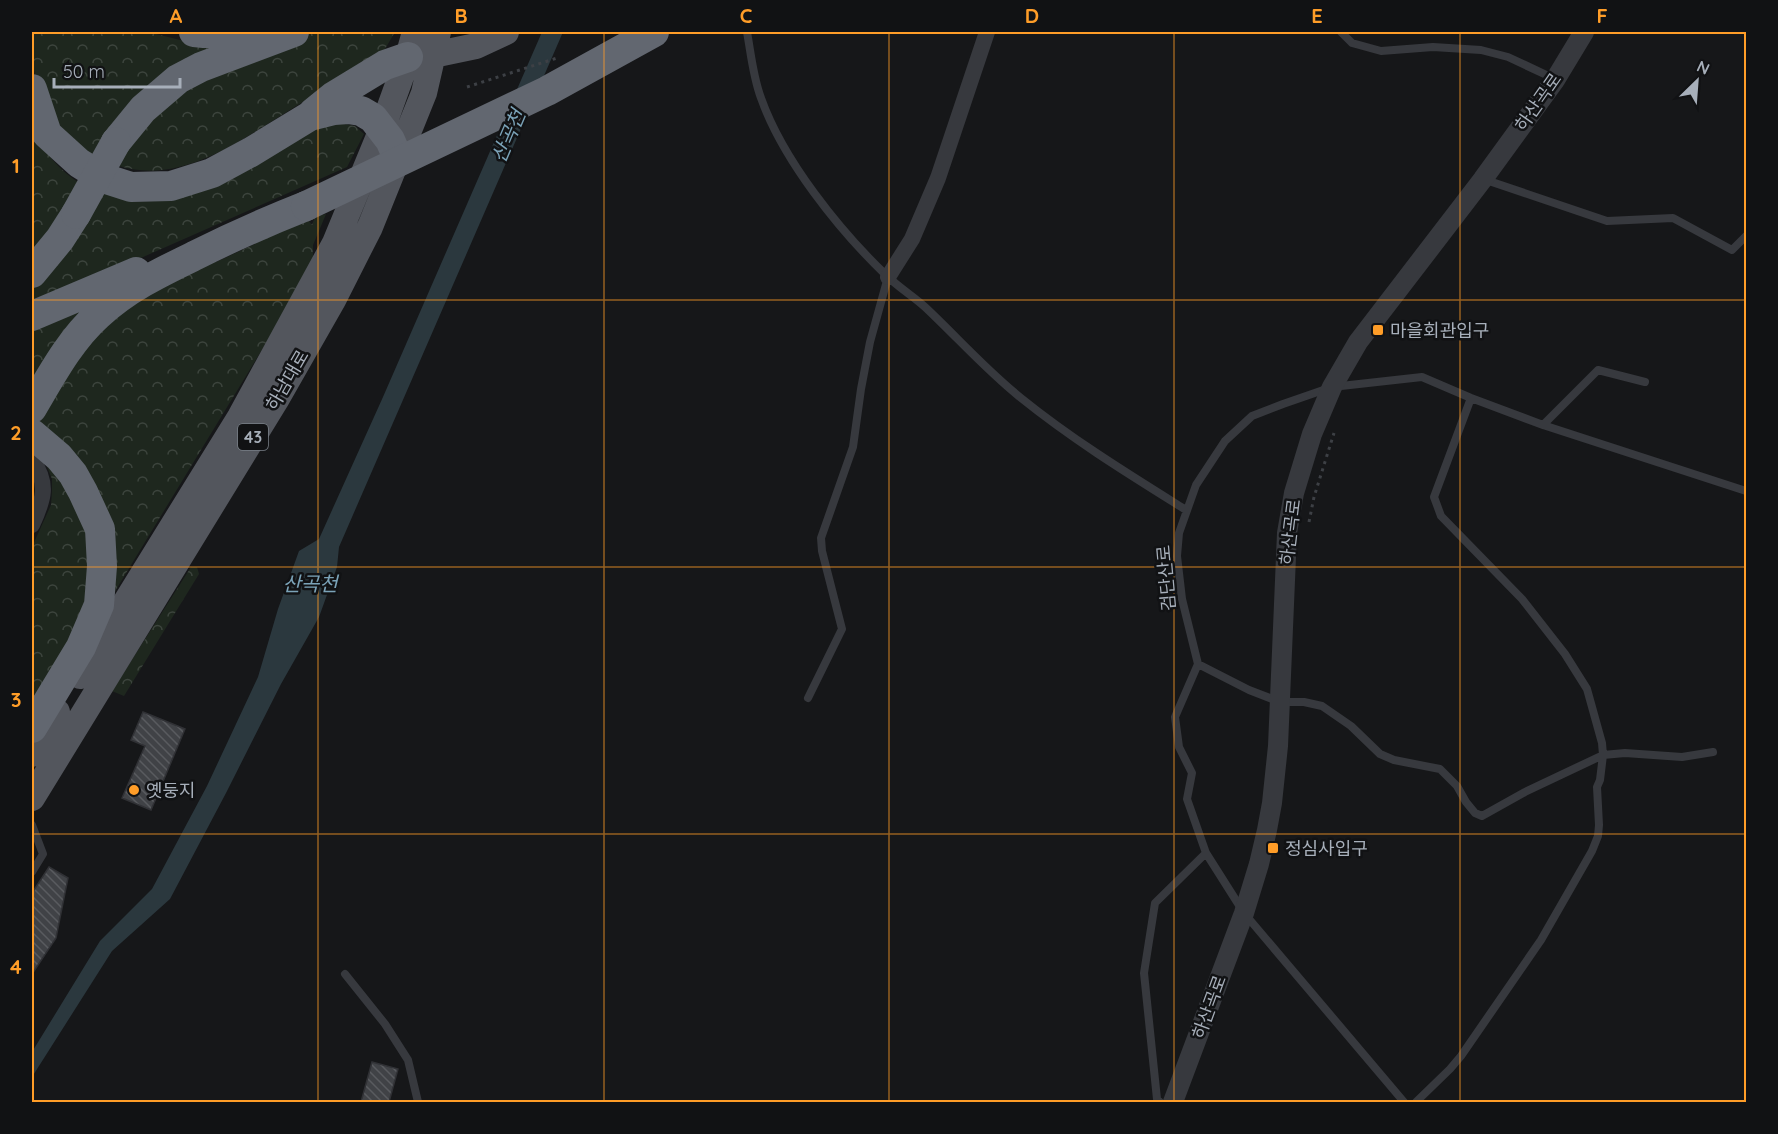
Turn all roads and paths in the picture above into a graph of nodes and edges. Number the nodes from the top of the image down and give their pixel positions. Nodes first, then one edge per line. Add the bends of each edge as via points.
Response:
1 (194, 32) edge
2 (242, 32) edge
3 (294, 32) edge
4 (654, 32) edge
5 (747, 32) edge
6 (987, 32) edge
7 (1341, 32) edge
8 (1584, 32) edge
9 (498, 35) edge
10 (423, 44) edge
11 (526, 68) dead end
12 (1555, 80) junction
13 (467, 87) dead end
14 (32, 89) edge
15 (310, 116) junction
16 (382, 129) junction
17 (398, 158) junction
18 (1483, 179) junction
19 (257, 225) junction
20 (1746, 236) edge
21 (32, 273) edge
22 (888, 278) junction
23 (32, 316) edge
24 (1646, 382) dead end
25 (1332, 387) junction
26 (1471, 398) junction
27 (34, 404) edge
28 (1543, 425) junction
29 (1336, 426) dead end
30 (32, 434) edge
31 (32, 459) edge
32 (1746, 491) edge
33 (1186, 510) junction
34 (32, 525) edge
35 (1307, 532) dead end
36 (1198, 664) junction
37 (808, 698) dead end
38 (1280, 702) junction
39 (32, 728) edge
40 (1713, 752) dead end
41 (32, 754) edge
42 (1603, 755) junction
43 (32, 798) edge
44 (32, 825) edge
45 (1206, 854) junction
46 (32, 872) edge
47 (1244, 913) junction
48 (345, 974) dead end
49 (418, 1102) edge
50 (1160, 1102) edge
51 (1173, 1102) edge
52 (1404, 1102) edge
53 (1416, 1102) edge

1 - 2 highway
3 - 21 highway, bridge via 201,67 178,79 143,109 116,142 60,239
4 - 19 highway, bridge via 547,91 306,206
5 - 22 lane via 760,98 776,133 834,218
6 - 22 street via 938,178 912,239
7 - 12 lane via 1352,44 1381,51 1433,47 1481,50 1508,57
8 - 12 street, 하산곡로
9 - 10 main road via 476,46
10 - 15 highway via 334,96
10 - 16 main road, 하남대로 / 43
10 - 17 main road, 하남대로 / 43 via 424,93
11 - 13 path
12 - 18 street, 하산곡로
14 - 15 highway via 47,134 102,178 131,187 171,186 212,173
15 - 16 highway via 334,110 361,111 374,118
16 - 17 highway
16 - 41 main road, 하남대로 / 43 via 334,243 240,417
17 - 43 main road, 하남대로 / 43 via 370,227 299,360
18 - 20 lane via 1607,221 1673,218 1732,250
18 - 25 street, 하산곡로 via 1358,342
19 - 23 highway
19 - 27 highway via 145,280 97,315 76,339
22 - 33 lane via 923,305 1021,398 1076,439
22 - 37 lane via 870,342 853,447 821,538 842,629
24 - 28 lane via 1598,370
25 - 26 lane, 검단산로 via 1422,377
25 - 33 lane, 검단산로 via 1252,416 1225,441 1196,485
25 - 38 street, 하산곡로 via 1312,434 1294,493 1287,533
26 - 28 lane, 검단산로
26 - 42 lane via 1434,497 1441,516 1522,599 1565,654 1587,689
28 - 32 lane, 검단산로
29 - 35 path
30 - 39 highway via 59,457 83,492 100,529 102,566 99,605 81,647
31 - 34 street via 44,487
33 - 36 lane, 검단산로 via 1177,556 1182,599
36 - 38 lane
36 - 45 lane via 1175,717 1179,747 1192,772 1187,799
38 - 42 lane via 1322,706 1351,726 1380,754 1440,769 1475,813 1482,816
38 - 47 street, 하산곡로 via 1272,803
40 - 42 lane via 1682,757
42 - 53 lane via 1596,796 1598,836 1592,851 1541,940 1465,1050
44 - 46 lane via 43,854
45 - 47 lane
45 - 50 lane via 1155,903 1144,973
47 - 51 street, 하산곡로
47 - 52 lane
48 - 49 lane via 408,1060

